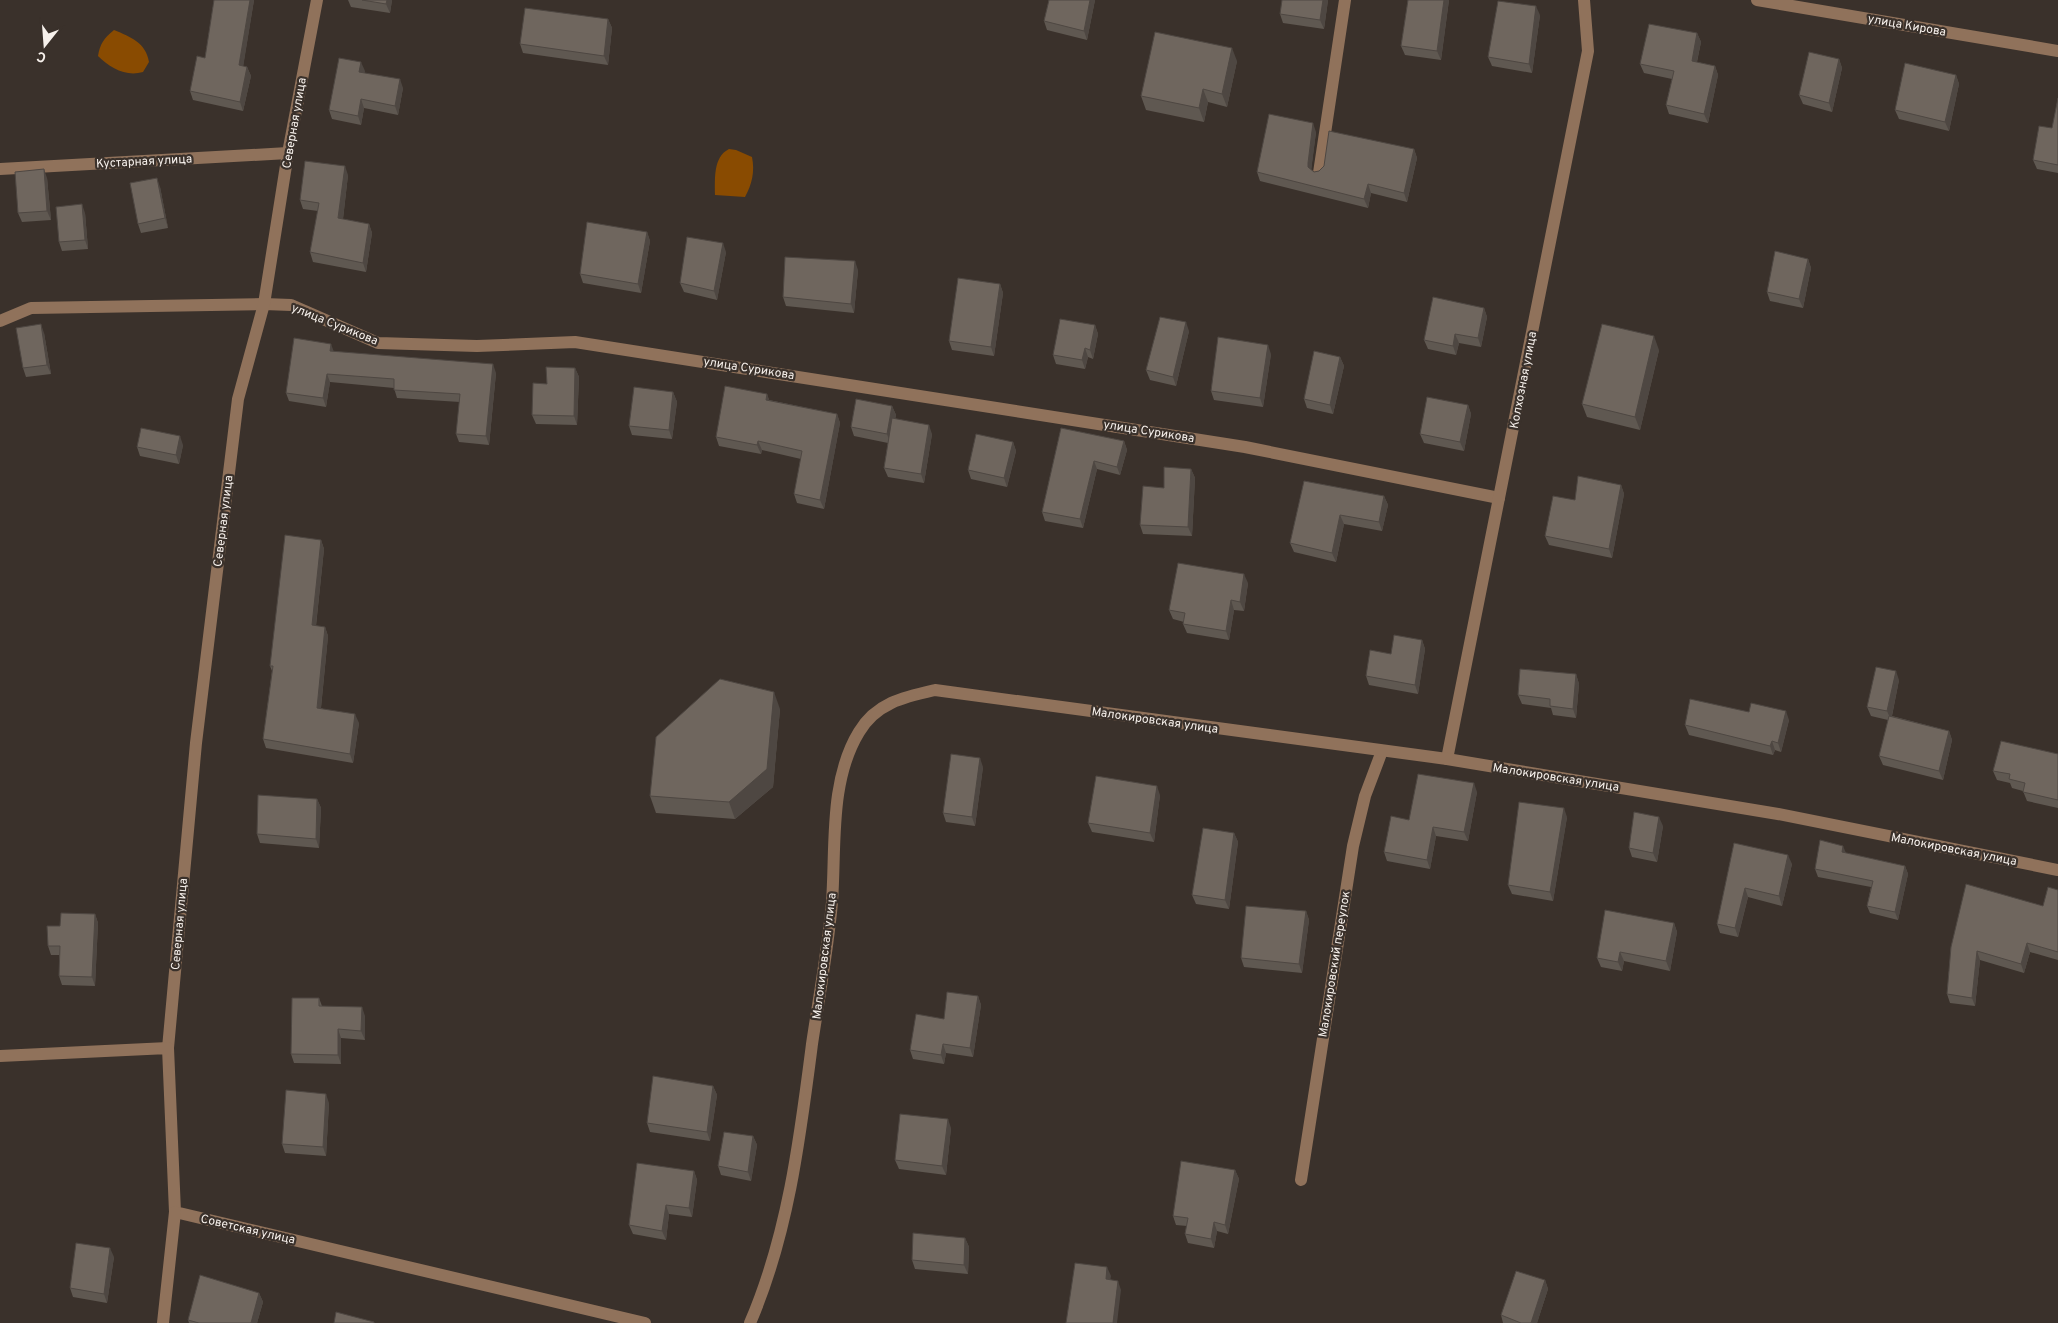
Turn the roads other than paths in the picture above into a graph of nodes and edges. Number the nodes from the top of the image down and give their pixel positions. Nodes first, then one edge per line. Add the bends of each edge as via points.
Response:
1 (317, 0) edge
2 (1345, 0) edge
3 (1584, 0) edge
4 (1756, 0) edge
5 (2058, 51) edge
6 (288, 153) junction
7 (0, 169) edge
8 (1319, 173) edge
9 (264, 304) junction
10 (0, 321) edge
11 (1500, 498) junction
12 (1382, 751) junction
13 (1447, 759) junction
14 (2058, 870) edge
15 (168, 1048) junction
16 (0, 1056) edge
17 (1301, 1180) dead end
18 (174, 1212) junction
19 (163, 1323) edge
20 (645, 1323) edge
21 (750, 1323) edge

1 - 6 street, Северная улица
2 - 8 street
3 - 11 street, Колхозная улица via 1588,51
4 - 5 street, улица Кирова
6 - 7 street, Кустарная улица
6 - 9 street, Северная улица
9 - 10 street, улица Сурикова via 31,308
9 - 11 street, улица Сурикова via 291,305 378,343 477,346 575,342 1245,447
9 - 15 street, Северная улица via 238,399 196,743
11 - 13 street, Колхозная улица
12 - 13 street, Малокировская улица
12 - 17 street, Малокировский переулок via 1365,796 1353,846
12 - 21 street, Малокировская улица via 935,690 898,698 872,715 846,758 837,807 832,903 801,1128 779,1239 766,1288
13 - 14 street, Малокировская улица via 1778,814
15 - 16 street
15 - 18 street
18 - 19 street
18 - 20 street, Советская улица

